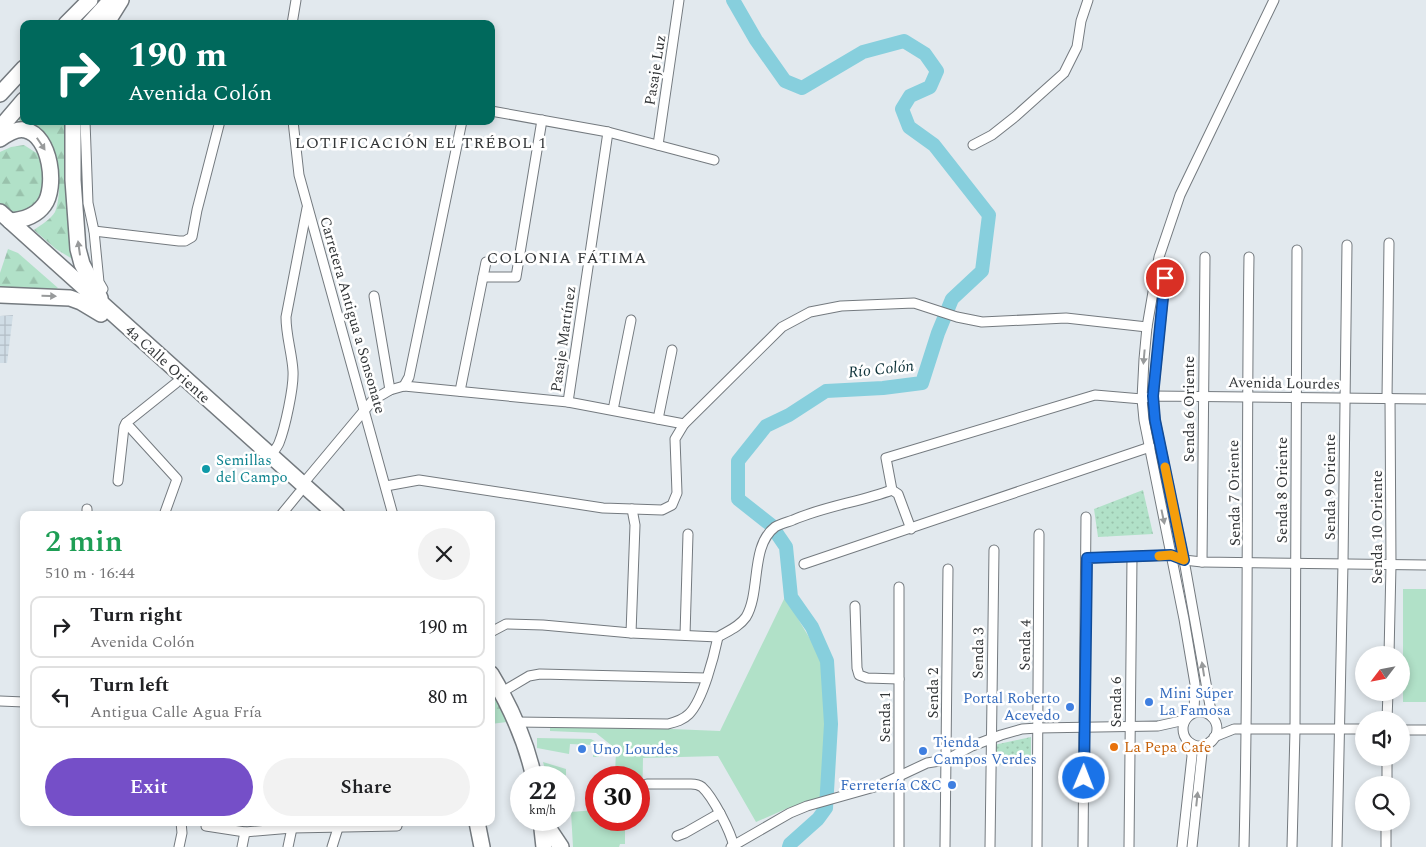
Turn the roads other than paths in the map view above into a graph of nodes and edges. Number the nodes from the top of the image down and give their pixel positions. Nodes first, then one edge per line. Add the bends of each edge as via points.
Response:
1 (90, 0) edge
2 (111, 0) edge
3 (121, 0) edge
4 (296, 0) edge
5 (679, 0) edge
6 (1088, 0) edge
7 (1274, 0) edge
8 (70, 20) edge
9 (93, 20) edge
10 (108, 20) edge
11 (293, 20) edge
12 (20, 72) edge
13 (0, 94) edge
14 (20, 105) edge
15 (495, 111) edge
16 (542, 120) junction
17 (73, 125) edge
18 (85, 125) edge
19 (219, 125) edge
20 (293, 125) edge
21 (461, 125) edge
22 (0, 128) edge
23 (608, 132) junction
24 (0, 138) edge
25 (658, 145) junction
26 (973, 145) dead end
27 (714, 160) dead end
28 (308, 206) junction
29 (3, 219) edge
30 (94, 231) junction
31 (1389, 243) dead end
32 (1346, 245) dead end
33 (1297, 250) dead end
34 (1159, 257) junction
35 (1205, 257) dead end
36 (1249, 257) dead end
37 (486, 262) dead end
38 (483, 277) junction
39 (0, 295) edge
40 (374, 296) dead end
41 (103, 311) junction
42 (631, 320) dead end
43 (122, 322) junction
44 (1147, 327) junction
45 (672, 350) dead end
46 (176, 383) junction
47 (404, 386) junction
48 (390, 390) junction
49 (460, 391) junction
50 (1153, 396) junction
51 (1203, 396) junction
52 (1247, 396) junction
53 (1296, 397) junction
54 (1344, 398) junction
55 (1388, 398) junction
56 (1142, 399) junction
57 (1426, 399) edge
58 (568, 402) junction
59 (365, 408) junction
60 (613, 410) junction
61 (658, 419) junction
62 (126, 423) junction
63 (684, 424) junction
64 (1150, 447) junction
65 (270, 456) junction
66 (118, 481) dead end
67 (386, 486) junction
68 (301, 489) junction
69 (892, 490) junction
70 (632, 509) junction
71 (165, 511) edge
72 (283, 511) edge
73 (320, 511) edge
74 (331, 511) edge
75 (393, 511) edge
76 (1086, 517) dead end
77 (910, 529) junction
78 (688, 534) dead end
79 (1039, 534) dead end
80 (994, 550) dead end
81 (1171, 555) junction
82 (1087, 558) junction
83 (1132, 558) junction
84 (1184, 560) junction
85 (1202, 562) junction
86 (1296, 563) junction
87 (1343, 563) junction
88 (804, 564) dead end
89 (1248, 564) junction
90 (1391, 565) junction
91 (1426, 565) edge
92 (948, 569) dead end
93 (899, 587) dead end
94 (855, 606) dead end
95 (495, 630) edge
96 (631, 633) junction
97 (685, 635) junction
98 (718, 637) junction
99 (1389, 646) edge
100 (706, 678) junction
101 (899, 679) junction
102 (496, 683) edge
103 (0, 701) edge
104 (20, 702) edge
105 (1194, 712) junction
106 (1213, 718) junction
107 (1185, 720) junction
108 (516, 722) junction
109 (1130, 726) junction
110 (1158, 726) junction
111 (1084, 727) junction
112 (1038, 728) junction
113 (1234, 729) junction
114 (1247, 729) junction
115 (1355, 729) edge
116 (1295, 730) junction
117 (1338, 730) junction
118 (1410, 730) edge
119 (1426, 730) edge
120 (990, 739) junction
121 (1213, 739) junction
122 (1188, 740) junction
123 (946, 760) junction
124 (531, 766) edge
125 (899, 777) junction
126 (650, 784) edge
127 (720, 813) junction
128 (181, 826) edge
129 (206, 826) edge
130 (368, 826) edge
131 (477, 826) edge
132 (292, 828) junction
133 (338, 828) junction
134 (543, 831) edge
135 (550, 831) edge
136 (1386, 831) edge
137 (245, 832) junction
138 (677, 836) dead end
139 (733, 846) edge
140 (179, 847) edge
141 (242, 847) edge
142 (288, 847) edge
143 (332, 847) edge
144 (482, 847) edge
145 (544, 847) edge
146 (562, 847) edge
147 (898, 847) edge
148 (945, 847) edge
149 (990, 847) edge
150 (1037, 847) edge
151 (1083, 847) edge
152 (1129, 847) edge
153 (1182, 847) edge
154 (1192, 847) edge
155 (1244, 847) edge
156 (1292, 847) edge
157 (1337, 847) edge
158 (1386, 847) edge

1 - 8 highway
2 - 9 highway
3 - 10 highway
4 - 11 street
5 - 25 street, Pasaje Luz
6 - 26 street via 1077,47 1064,72 1016,116
7 - 34 street via 1180,195
12 - 13 highway
14 - 22 highway
15 - 16 street
16 - 23 street
16 - 38 street via 516,277
41 -> 17 highway via 78,249
18 - 30 street via 88,203
19 - 30 street via 192,237 179,241
20 - 28 street, Carretera Antigua a Sonsonate via 299,175
21 - 47 street via 409,377
23 - 25 street
23 - 58 street, Pasaje Martínez
24 -> 29 highway via 18,130 32,133 43,145 50,170 50,188 45,204 26,218
25 - 27 street
28 - 59 street, Carretera Antigua a Sonsonate
28 - 65 street via 286,317 293,382 282,434
29 - 41 highway, 4a Calle Oriente
30 - 43 street via 99,282
31 - 55 street, Senda 10 Oriente
32 - 54 street, Senda 9 Oriente
33 - 53 street, Senda 8 Oriente
34 - 44 street
34 - 50 street via 1165,278
35 - 51 street, Senda 6 Oriente
36 - 52 street, Senda 7 Oriente
37 - 38 street
38 - 49 street
39 -> 41 highway via 58,296
40 - 48 street
41 - 43 highway, 4a Calle Oriente
41 - 46 highway, 4a Calle Oriente
42 - 60 street
43 - 65 highway, 4a Calle Oriente
44 -> 56 street
44 - 63 street via 1066,318 982,322 956,318 914,303 841,306 810,312 782,327
45 - 61 street
46 - 62 street
46 - 68 highway, 4a Calle Oriente
47 - 48 street
47 - 49 street
48 - 59 street
49 - 58 street
50 - 51 street, Avenida Lourdes
50 - 56 street, Avenida Lourdes
50 - 84 street
51 - 52 street, Avenida Lourdes
51 - 85 street, Senda 6 Oriente
52 - 53 street, Avenida Lourdes
52 - 89 street, Senda 7 Oriente
53 - 54 street, Avenida Lourdes
53 - 86 street, Senda 8 Oriente
54 - 55 street, Avenida Lourdes
54 - 87 street, Senda 9 Oriente
55 - 57 street, Avenida Lourdes
55 - 90 street, Senda 10 Oriente
56 - 64 street
56 - 69 street via 1095,395 886,458
58 - 60 street
59 - 67 street, Carretera Antigua a Sonsonate
59 - 68 street
60 - 61 street
61 - 63 street
62 - 66 street
62 - 71 street via 177,479
63 - 70 street via 675,439 677,493 672,505 662,510
64 - 77 street
64 -> 81 street
65 - 68 highway, 4a Calle Oriente
67 - 70 street via 419,480 603,508
67 - 75 street, Carretera Antigua a Sonsonate
68 - 72 street
68 - 73 highway, 4a Calle Oriente
68 - 74 highway, 4a Calle Oriente
69 - 77 street via 898,494
69 - 98 street via 812,512 776,527 766,537 746,616 739,625
70 - 96 street via 635,525
76 - 82 street
77 - 88 street
78 - 97 street
79 - 112 street, Senda 4
80 - 120 street, Senda 3
81 - 83 street
81 - 84 street
81 - 105 street via 1195,684
82 - 83 street
82 - 111 street
83 - 109 street, Senda 6
84 - 85 street
106 -> 84 street
85 - 89 street
86 - 87 street
86 - 89 street
86 - 116 street, Senda 8 Oriente
87 - 90 street
87 - 117 street, Senda 9 Oriente
89 - 114 street, Senda 7 Oriente
90 - 91 street
90 - 99 street, Senda 10 Oriente
92 - 123 street, Senda 2
93 - 101 street, Senda 1
94 - 101 street via 859,676
95 - 96 street via 506,624
96 - 97 street
97 - 98 street
98 - 100 street
100 - 102 street via 540,674
100 - 108 street via 696,706 678,722
101 - 125 street, Senda 1
102 - 108 highway
103 - 104 street
105 - 106 street via 1204,712
105 - 107 street
106 - 113 street
106 - 121 street via 1216,729
107 - 110 street
107 - 122 street via 1183,732
108 - 124 highway
109 - 110 street
109 - 111 street
109 - 152 street, Senda 6
110 - 122 street via 1173,730
111 - 112 street
111 - 151 street
112 - 120 street
112 - 150 street, Senda 4
113 - 114 street
113 - 121 street
114 - 116 street
114 - 155 street, Senda 7 Oriente
115 - 117 street
116 - 117 street
116 - 156 street, Senda 8 Oriente
117 - 157 street, Senda 9 Oriente
118 - 119 street
120 - 123 street
120 - 149 street, Senda 3
121 - 122 street via 1203,745
154 -> 121 street via 1201,759 1204,747
122 - 153 street via 1192,756
123 - 125 street via 927,763
123 - 148 street, Senda 2
125 - 139 street via 790,813
125 - 147 street, Senda 1
126 - 127 street via 698,784 708,793
127 - 138 street
127 - 139 street
128 - 140 street
129 - 137 street
130 - 133 street
131 - 144 highway
132 - 133 street
132 - 137 street
132 - 142 street
133 - 143 street
134 - 145 highway
135 - 146 highway
136 - 158 street
137 - 141 street

